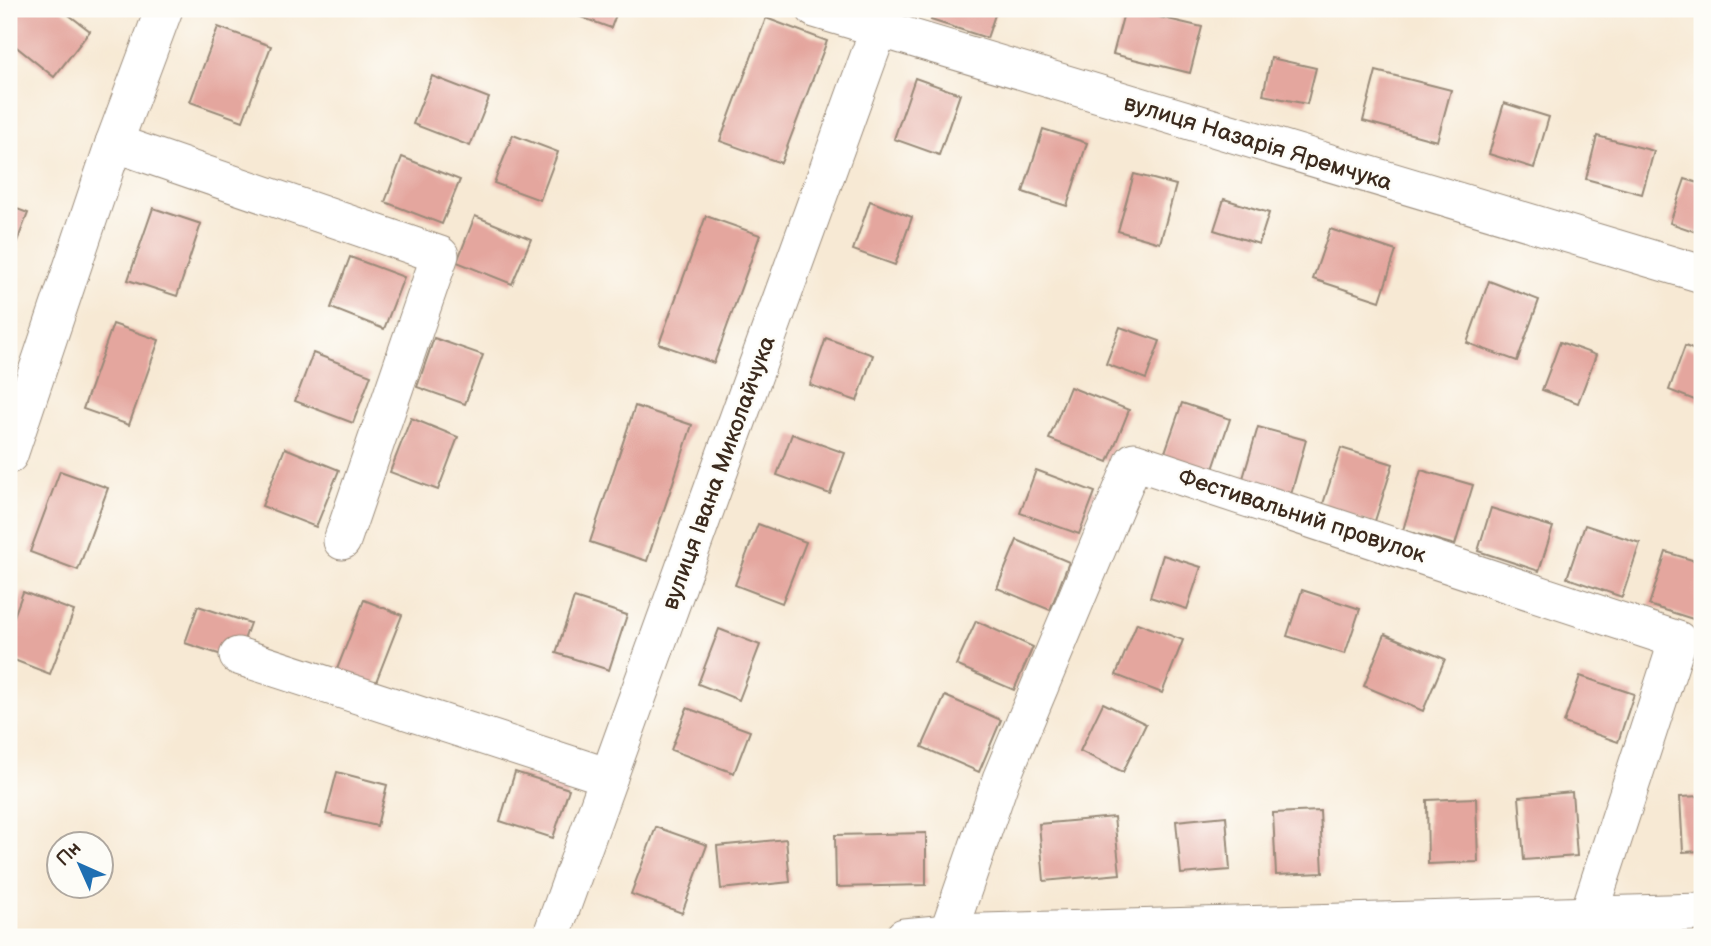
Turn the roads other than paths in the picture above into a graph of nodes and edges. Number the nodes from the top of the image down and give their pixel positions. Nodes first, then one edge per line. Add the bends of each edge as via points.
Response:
1 (164, 9) edge
2 (815, 9) edge
3 (883, 19) edge
4 (114, 143) junction
5 (1702, 274) edge
6 (9, 455) edge
7 (342, 541) dead end
8 (238, 656) dead end
9 (609, 777) junction
10 (1702, 912) edge
11 (1589, 914) junction
12 (948, 933) junction
13 (551, 937) edge
14 (904, 937) edge

1 - 4 street
2 - 3 street, вулиця Назарія Яремчука
3 - 5 street, вулиця Назарія Яремчука
3 - 9 street, вулиця Івана Миколайчука
4 - 6 street
4 - 7 street via 440,255
8 - 9 street
9 - 13 street, вулиця Івана Миколайчука
10 - 11 street
11 - 12 street
11 - 12 street, Фестивальний провулок via 1678,640 1134,461 1001,779
12 - 14 street

